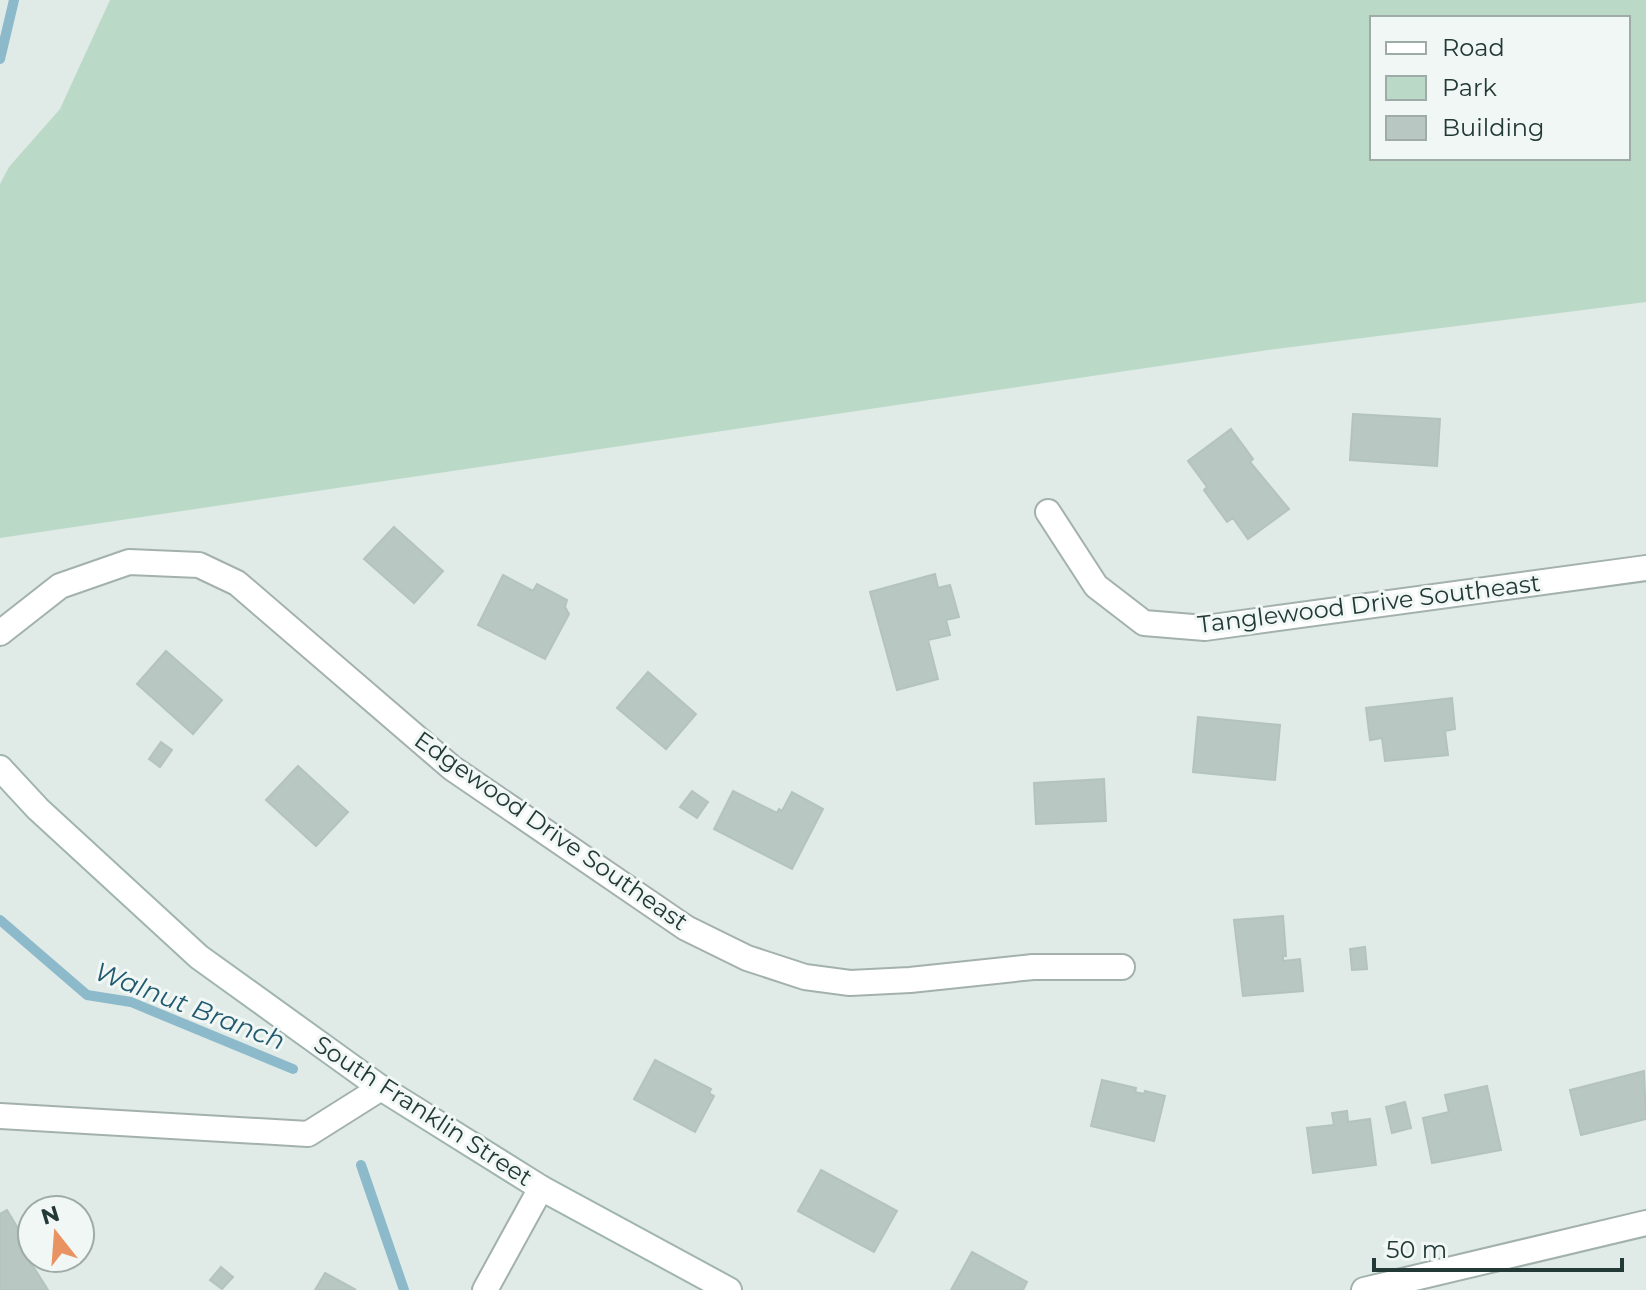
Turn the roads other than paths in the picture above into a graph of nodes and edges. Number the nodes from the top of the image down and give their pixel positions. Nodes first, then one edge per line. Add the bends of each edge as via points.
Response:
1 (1048, 512) dead end
2 (1646, 568) edge
3 (0, 633) edge
4 (0, 768) edge
5 (1122, 967) dead end
6 (381, 1088) junction
7 (0, 1116) edge
8 (541, 1188) junction
9 (1646, 1223) edge
10 (485, 1290) edge
11 (729, 1290) edge
12 (1364, 1290) edge

1 - 2 street, Tanglewood Drive Southeast via 1096,586 1144,623 1205,628
3 - 5 street, Edgewood Drive Southeast via 60,586 129,562 199,565 237,583 452,768 686,928 747,958 805,977 850,983 1033,967
4 - 6 street, South Franklin Street via 199,957
6 - 7 street via 308,1134
6 - 8 street, South Franklin Street
8 - 10 street
8 - 11 street, South Franklin Street
9 - 12 street

